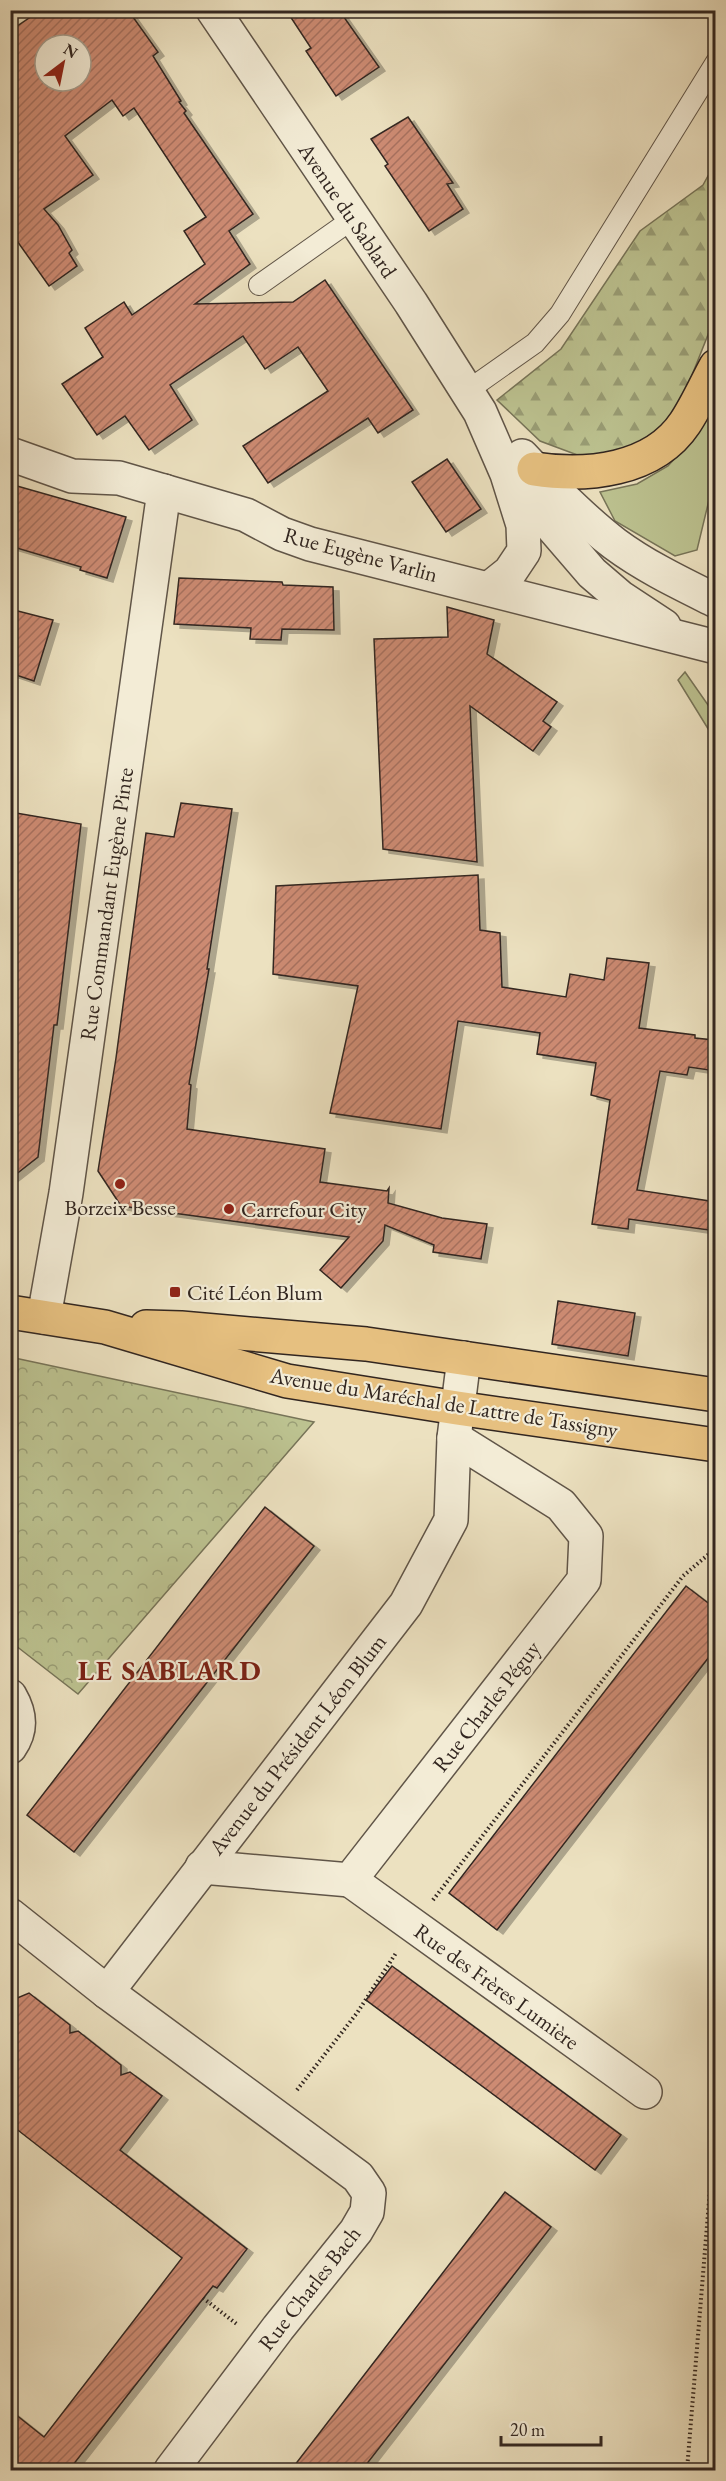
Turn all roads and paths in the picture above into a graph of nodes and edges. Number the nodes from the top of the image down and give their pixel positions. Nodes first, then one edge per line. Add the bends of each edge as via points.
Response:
1 (213, 10) edge
2 (716, 62) edge
3 (354, 218) junction
4 (259, 285) dead end
5 (716, 366) edge
6 (473, 401) junction
7 (10, 454) edge
8 (520, 472) junction
9 (164, 491) junction
10 (490, 588) junction
11 (716, 601) edge
12 (716, 647) edge
13 (10, 1312) edge
14 (44, 1317) junction
15 (105, 1327) junction
16 (464, 1358) junction
17 (716, 1395) edge
18 (456, 1423) junction
19 (716, 1445) edge
20 (716, 1548) edge
21 (10, 1696) edge
22 (10, 1747) edge
23 (202, 1867) junction
24 (454, 1873) dead end
25 (350, 1881) junction
26 (10, 1915) edge
27 (413, 1926) junction
28 (107, 1992) junction
29 (645, 2092) dead end
30 (276, 2117) junction
31 (716, 2180) edge
32 (203, 2298) dead end
33 (265, 2345) junction
34 (171, 2470) edge
35 (687, 2470) edge

1 - 3 street, Avenue du Sablard
2 - 6 lane via 560,314
3 - 4 lane
3 - 6 street, Avenue du Sablard
5 - 8 main road via 685,424 667,444 641,460 610,470
6 - 8 street, Avenue du Sablard
7 - 9 street, Rue Eugène Varlin via 72,476 119,478
8 - 10 street, Avenue du Sablard via 524,551 510,572
8 - 11 street, Avenue du Sablard via 572,507 616,545
8 - 12 street, Avenue du Sablard via 579,561 620,597 667,627
9 - 10 street, Rue Eugène Varlin via 246,515 310,544
9 - 14 street, Rue Commandant Eugène Pinte via 66,1192
10 - 12 street, Rue Eugène Varlin
13 - 14 main road, Avenue du Maréchal de Lattre de Tassigny
14 - 15 main road, Avenue du Maréchal de Lattre de Tassigny
15 - 16 main road, Avenue du Maréchal de Lattre de Tassigny via 204,1330 366,1344
15 - 18 main road, Avenue du Maréchal de Lattre de Tassigny via 287,1381
16 - 17 main road, Avenue du Maréchal de Lattre de Tassigny
16 - 18 street, Avenue du Président Léon Blum
18 - 19 main road, Avenue du Maréchal de Lattre de Tassigny
18 - 23 street, Avenue du Président Léon Blum via 451,1520 406,1604
18 - 25 street, Rue Charles Péguy via 561,1505 586,1536 584,1580
20 - 24 path via 683,1576
21 - 22 street via 19,1714 18,1736
23 - 25 street
23 - 28 street, Avenue du Président Léon Blum
25 - 27 street, Rue des Frères Lumière
26 - 28 street
27 - 29 street, Rue des Frères Lumière
27 - 30 path via 357,2013
28 - 30 street, Rue Charles Bach
30 - 33 street, Rue Charles Bach via 358,2177 369,2193 367,2212 356,2230
31 - 35 path via 710,2189
32 - 33 path
33 - 34 street, Rue Charles Bach

